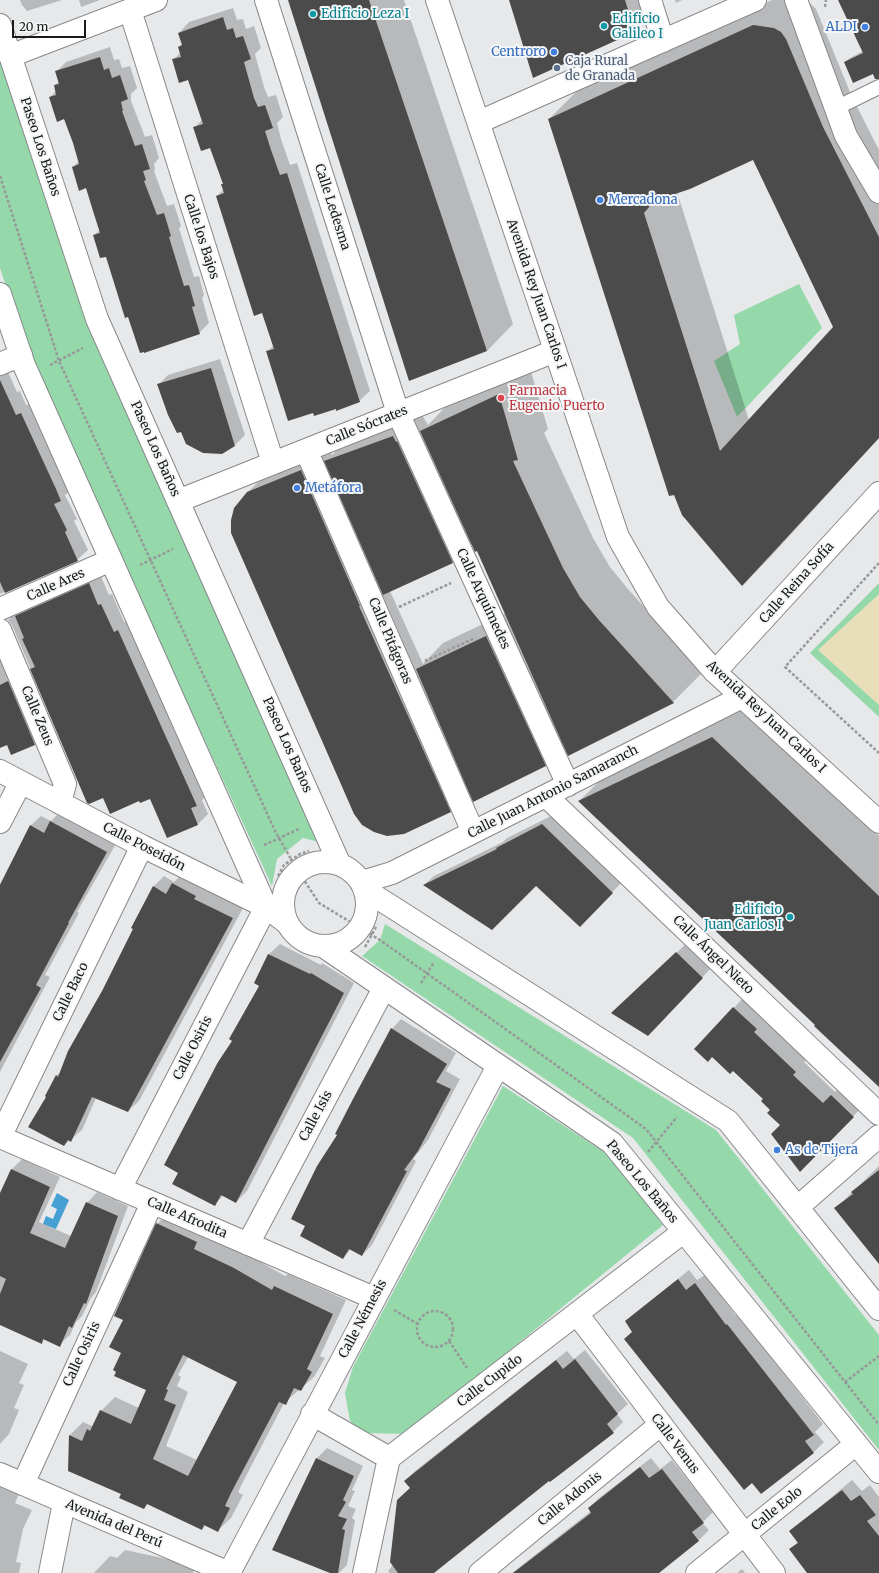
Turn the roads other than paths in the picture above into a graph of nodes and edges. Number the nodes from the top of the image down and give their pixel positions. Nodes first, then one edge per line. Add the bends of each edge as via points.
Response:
1 (156, 0) edge
2 (266, 0) edge
3 (438, 0) edge
4 (650, 0) edge
5 (755, 0) edge
6 (796, 0) edge
7 (130, 10) junction
8 (0, 25) edge
9 (663, 41) junction
10 (10, 56) junction
11 (879, 87) edge
12 (836, 108) junction
13 (479, 122) junction
14 (879, 192) edge
15 (0, 294) edge
16 (555, 351) junction
17 (20, 355) junction
18 (0, 364) edge
19 (398, 414) junction
20 (306, 450) junction
21 (273, 463) junction
22 (879, 494) edge
23 (178, 501) junction
24 (115, 568) junction
25 (0, 609) edge
26 (0, 630) edge
27 (715, 672) junction
28 (742, 697) junction
29 (0, 771) edge
30 (21, 782) junction
31 (568, 785) junction
32 (546, 796) junction
33 (60, 803) junction
34 (0, 822) edge
35 (879, 822) edge
36 (473, 832) junction
37 (142, 846) junction
38 (339, 863) junction
39 (363, 886) junction
40 (266, 907) junction
41 (288, 923) junction
42 (323, 946) junction
43 (384, 988) junction
44 (498, 1066) junction
45 (879, 1114) edge
46 (879, 1136) edge
47 (0, 1137) edge
48 (120, 1189) junction
49 (152, 1203) junction
50 (798, 1207) junction
51 (683, 1232) junction
52 (248, 1244) junction
53 (374, 1298) junction
54 (879, 1309) edge
55 (577, 1314) junction
56 (312, 1414) junction
57 (661, 1424) junction
58 (856, 1444) junction
59 (389, 1458) junction
60 (879, 1472) edge
61 (0, 1474) edge
62 (23, 1484) junction
63 (64, 1503) junction
64 (745, 1534) junction
65 (50, 1573) edge
66 (229, 1573) edge
67 (364, 1573) edge
68 (480, 1573) edge
69 (697, 1573) edge
70 (774, 1573) edge

1 - 7 street
2 - 19 street, Calle Ledesma
3 - 13 street, Avenida Rey Juan Carlos I
4 - 9 street
5 - 9 street
6 - 12 street
7 - 10 street
7 - 21 street, Calle los Bajos
8 - 10 street, Paseo Los Baños
9 - 13 street
10 - 23 street, Paseo Los Baños via 97,319
11 - 12 lane
12 - 14 street via 846,136
13 - 16 street, Avenida Rey Juan Carlos I
15 - 17 street
16 - 19 street, Calle Sócrates
16 - 27 street, Avenida Rey Juan Carlos I via 618,537 658,607
17 - 18 street
17 - 24 street
19 - 20 street, Calle Sócrates
19 - 31 street, Calle Arquímedes
20 - 21 street, Calle Sócrates
20 - 36 street, Calle Pitágoras
21 - 23 street, Calle Sócrates
22 - 27 street, Calle Reina Sofía
23 - 38 street, Paseo Los Baños
24 - 25 street, Calle Ares
24 - 40 street
26 - 33 street, Calle Zeus via 65,784
27 - 28 street, Avenida Rey Juan Carlos I
28 - 31 street, Calle Juan Antonio Samaranch
28 - 35 street, Avenida Rey Juan Carlos I
29 - 30 street, Calle Poseidón
30 - 33 street, Calle Poseidón
30 - 34 street
31 - 32 street, Calle Juan Antonio Samaranch
32 - 36 street, Calle Juan Antonio Samaranch
32 - 45 street, Calle Ángel Nieto
33 - 37 street, Calle Poseidón
36 - 39 street, Calle Juan Antonio Samaranch
37 - 40 street, Calle Poseidón
37 - 47 street, Calle Baco
38 - 39 street via 354,872
38 - 41 street via 319,861 298,871 288,883 283,909
39 - 42 street via 368,899 363,923 366,932 337,944
39 - 50 street via 728,1121
40 - 41 street, Calle Poseidón
40 - 48 street, Calle Osiris
41 - 42 street, Calle Poseidón via 302,939
42 - 43 street, Paseo Los Baños
43 - 44 street, Paseo Los Baños
43 - 52 street, Calle Isis
44 - 51 street, Paseo Los Baños via 612,1144
44 - 53 street, Calle Némesis
46 - 50 street
47 - 48 street, Calle Afrodita
48 - 49 street, Calle Afrodita
49 - 52 street, Calle Afrodita
49 - 62 street, Calle Osiris
50 - 54 street
51 - 55 street, Calle Cupido
51 - 58 street, Paseo Los Baños
52 - 53 street, Calle Afrodita
53 - 56 street, Calle Némesis
55 - 57 street, Calle Venus
55 - 59 street, Calle Cupido
56 - 59 street
56 - 66 street, Calle Némesis
57 - 64 street, Calle Venus
57 - 68 street, Calle Adonis
58 - 60 street, Paseo Los Baños
58 - 64 street, Calle Eolo
59 - 67 street
61 - 62 street, Avenida del Perú
62 - 63 street, Avenida del Perú
63 - 65 street
63 - 66 street, Avenida del Perú
64 - 69 street, Calle Eolo
64 - 70 street, Calle Venus

